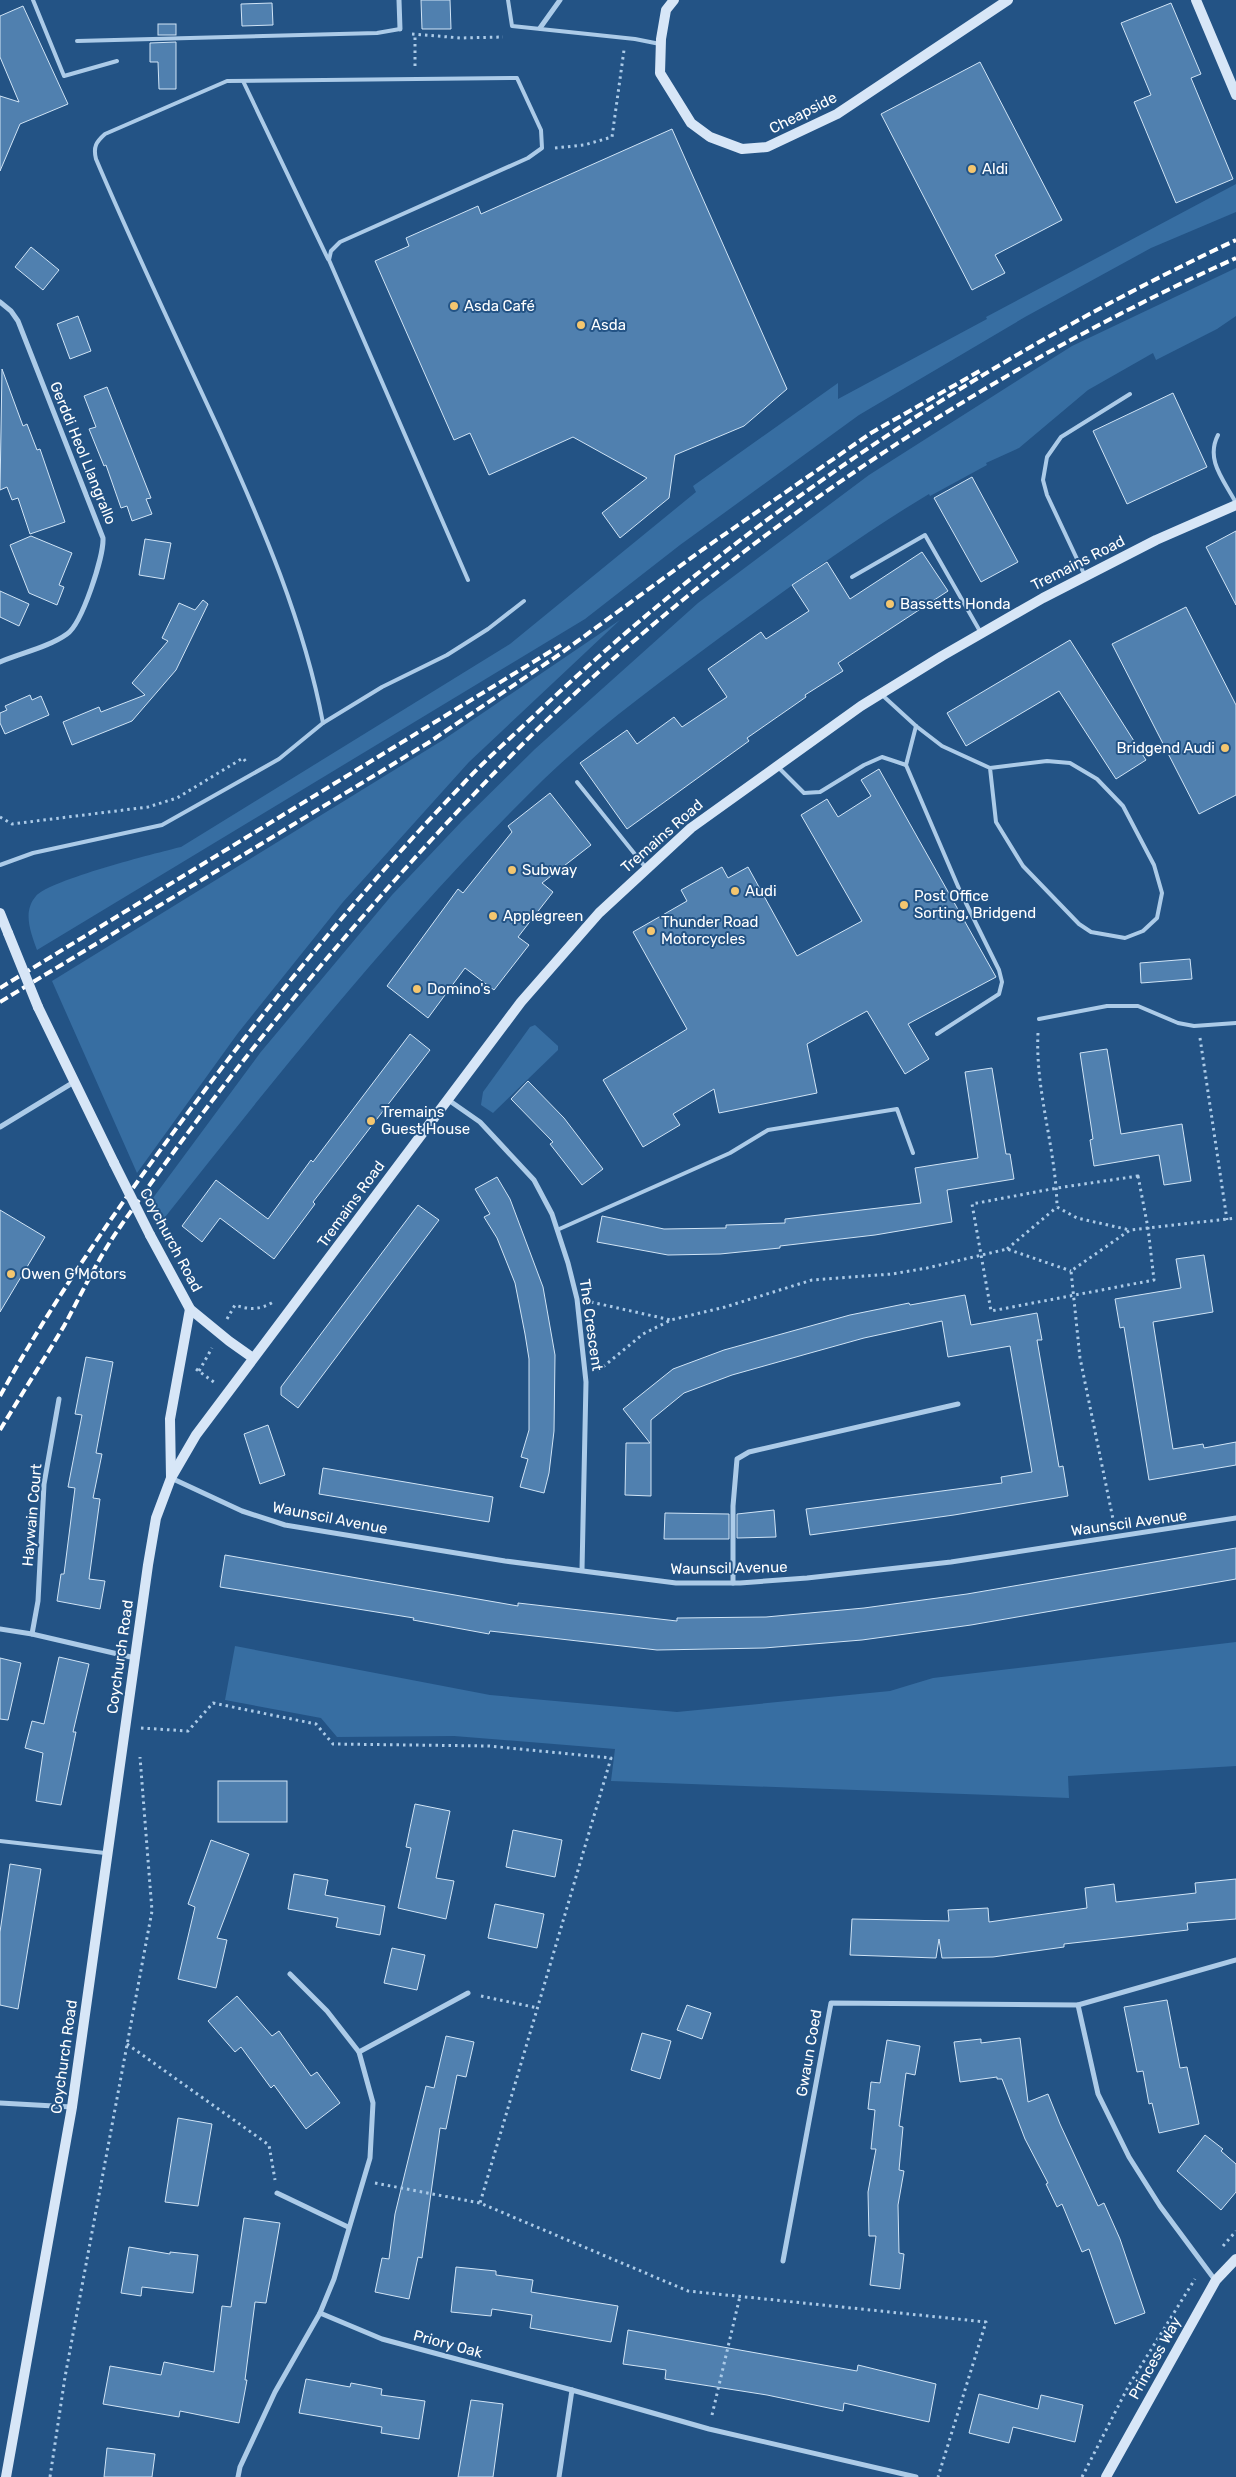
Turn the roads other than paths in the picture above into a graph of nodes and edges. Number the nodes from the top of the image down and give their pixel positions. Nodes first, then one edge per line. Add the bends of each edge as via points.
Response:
1 (33, 0) edge
2 (399, 0) edge
3 (508, 0) edge
4 (560, 0) edge
5 (1008, 0) edge
6 (1196, 0) edge
7 (671, 1) edge
8 (540, 28) junction
9 (400, 29) joint
10 (77, 41) dead end
11 (661, 44) junction
12 (117, 61) dead end
13 (243, 80) junction
14 (1236, 95) edge
15 (329, 260) junction
16 (0, 302) edge
17 (1130, 394) dead end
18 (1218, 435) dead end
19 (1236, 504) edge
20 (1085, 576) junction
21 (852, 577) dead end
22 (468, 580) dead end
23 (524, 601) dead end
24 (981, 634) junction
25 (0, 662) edge
26 (880, 694) junction
27 (323, 723) junction
28 (916, 726) junction
29 (776, 765) junction
30 (906, 765) junction
31 (990, 768) junction
32 (577, 782) dead end
33 (0, 865) edge
34 (647, 868) junction
35 (0, 913) edge
36 (1039, 1019) road end
37 (1236, 1023) edge
38 (937, 1034) dead end
39 (74, 1082) junction
40 (447, 1099) junction
41 (0, 1127) edge
42 (913, 1153) dead end
43 (557, 1230) junction
44 (190, 1308) junction
45 (253, 1358) junction
46 (59, 1399) dead end
47 (958, 1404) dead end
48 (171, 1478) junction
49 (1236, 1518) edge
50 (582, 1570) junction
51 (733, 1583) junction
52 (0, 1629) edge
53 (32, 1634) junction
54 (135, 1658) junction
55 (0, 1841) edge
56 (108, 1853) junction
57 (1236, 1960) edge
58 (290, 1974) dead end
59 (468, 1994) road end
60 (1078, 2006) junction
61 (359, 2052) junction
62 (0, 2103) edge
63 (72, 2107) junction
64 (277, 2193) road end
65 (348, 2227) junction
66 (1236, 2259) edge
67 (784, 2261) dead end
68 (1216, 2280) junction
69 (320, 2313) junction
70 (572, 2390) junction
71 (6, 2477) edge
72 (238, 2477) edge
73 (559, 2477) edge
74 (916, 2477) edge
75 (1106, 2477) edge

1 - 12 lane via 64,76
2 - 9 street
3 - 8 lane via 512,26
4 - 8 street
5 - 11 main road, Cheapside via 837,114 767,147 742,149 710,137 691,123 660,73
6 - 14 main road
7 - 11 main road, Cheapside via 666,10
8 - 11 lane
9 - 10 lane via 376,33
13 - 15 lane
13 - 15 lane via 517,78 541,130 542,148 528,158 340,242 331,250
13 - 27 lane via 227,81 105,134 96,143 94,151 106,184 257,513 300,632 317,688
15 - 22 lane
16 - 25 street, Gerddi Heol Llangrallo via 18,321 104,546 101,563 76,625 59,638
17 - 20 lane via 1061,437 1047,457 1044,480 1048,495
18 - 19 lane via 1212,446 1214,462
19 - 20 main road, Tremains Road
20 - 24 main road, Tremains Road
21 - 24 lane via 925,535
23 - 27 lane via 455,650
24 - 26 main road, Tremains Road
26 - 28 lane
26 - 29 main road, Tremains Road
27 - 33 lane via 278,759 162,825 33,853
28 - 30 lane
28 - 31 lane via 942,746
29 - 30 lane via 804,793 820,792 882,757
29 - 34 main road, Tremains Road via 691,828
30 - 38 lane via 1002,982 999,994
31 - 31 lane via 1047,761 1070,762 1097,779 1123,806 1154,865 1162,893 1157,918 1143,931 1125,938 1091,932 1079,924 1023,866 996,822
32 - 34 lane
34 - 40 main road, Tremains Road via 599,912 521,1002
35 - 39 main road, Coychurch Road, bridge via 38,1007
36 - 37 lane via 1107,1006 1138,1006 1178,1023
39 - 41 street
39 - 44 main road, Coychurch Road, bridge
40 - 43 street, The Crescent via 480,1122 534,1180
40 - 45 main road, Tremains Road
42 - 43 lane via 898,1109 768,1130 730,1154
43 - 50 street, The Crescent via 577,1299 586,1382
44 - 45 main road, Coychurch Road
44 - 48 main road via 170,1419
45 - 48 main road, Coychurch Road via 196,1435
46 - 53 street, Haywain Court via 44,1484 38,1601
47 - 51 street via 749,1452 737,1459
48 - 50 street, Waunscil Avenue via 242,1511 286,1525 504,1561
48 - 54 main road, Coychurch Road via 156,1518
49 - 51 street, Waunscil Avenue via 951,1562
50 - 51 street, Waunscil Avenue via 676,1583
52 - 53 street
53 - 54 street
54 - 56 main road, Coychurch Road
55 - 56 lane
56 - 63 main road, Coychurch Road
57 - 60 street, Gwaun Coed
58 - 61 street via 327,2011
59 - 61 street
60 - 67 street, Gwaun Coed via 831,2003
60 - 68 street via 1098,2094 1129,2157 1160,2206
61 - 65 street via 373,2103 370,2158
62 - 63 street
63 - 71 main road, Coychurch Road
64 - 65 street
65 - 69 street via 334,2279
66 - 68 main road, Princess Way
68 - 75 main road, Princess Way
69 - 70 street, Priory Oak via 382,2339
69 - 72 street via 274,2392
70 - 73 street
70 - 74 street, Priory Oak via 709,2429

